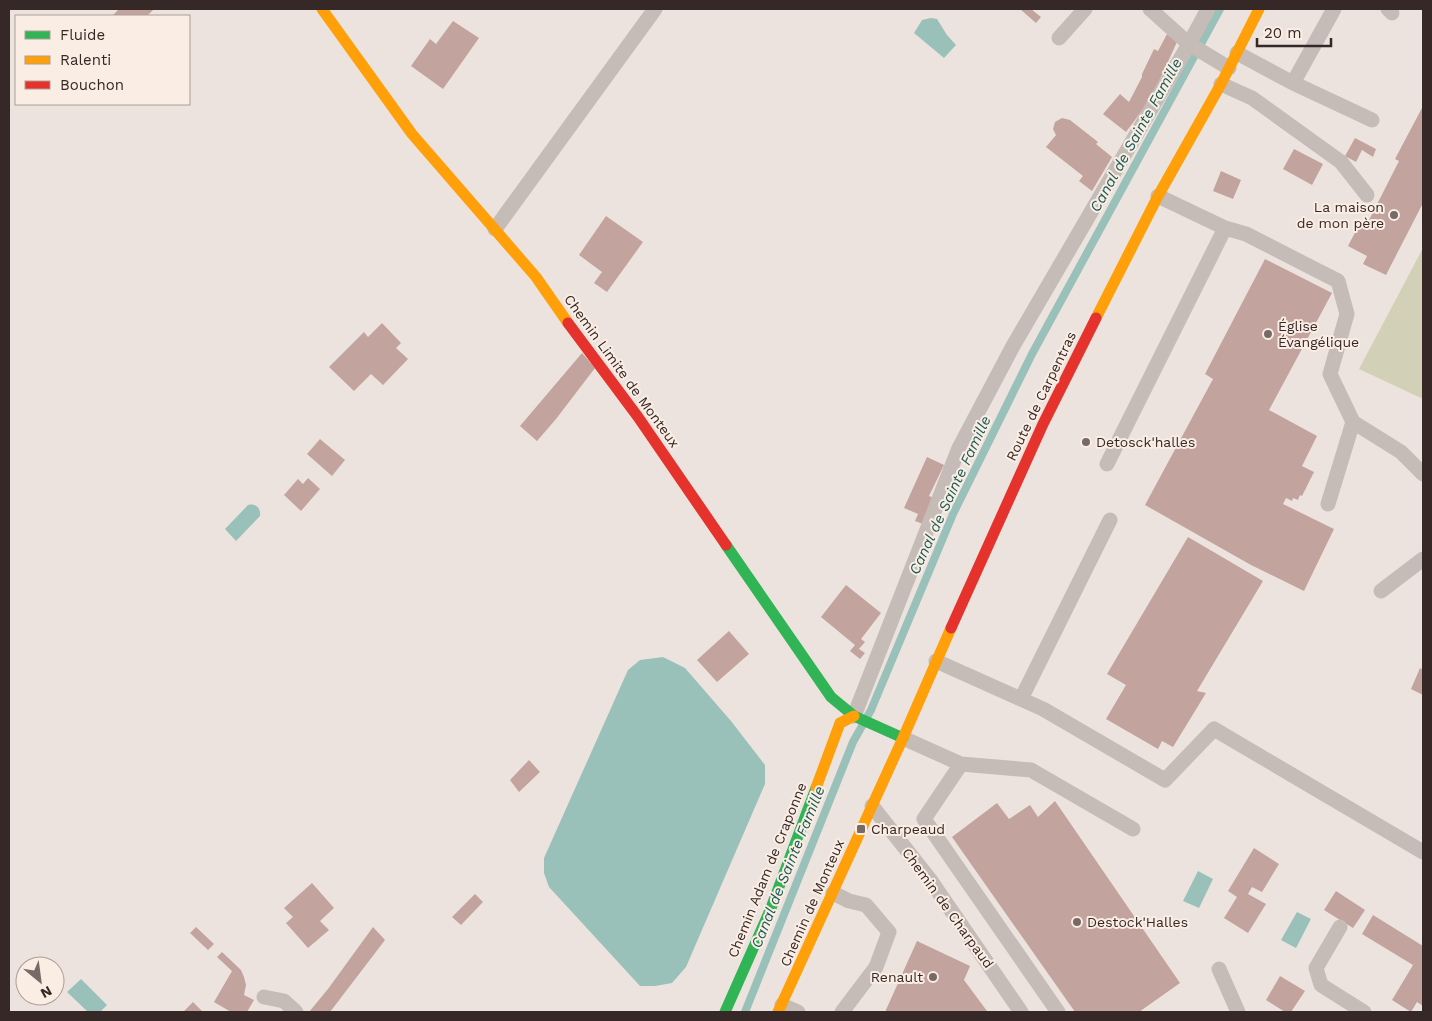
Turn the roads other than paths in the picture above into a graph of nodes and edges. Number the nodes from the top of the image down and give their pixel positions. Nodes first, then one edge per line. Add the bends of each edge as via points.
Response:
1 (322, 9) edge
2 (655, 9) edge
3 (1085, 9) edge
4 (1150, 9) edge
5 (1208, 9) edge
6 (1260, 9) edge
7 (1334, 9) edge
8 (1059, 38) dead end
9 (1189, 44) junction
10 (1236, 53) junction
11 (1229, 68) junction
12 (1293, 83) junction
13 (1221, 84) junction
14 (1372, 120) dead end
15 (1367, 195) dead end
16 (1158, 196) junction
17 (1225, 228) junction
18 (495, 229) junction
19 (1353, 422) junction
20 (1108, 464) dead end
21 (1423, 474) edge
22 (1328, 504) dead end
23 (1110, 520) dead end
24 (1423, 559) edge
25 (1381, 591) dead end
26 (936, 661) junction
27 (1021, 699) junction
28 (854, 716) junction
29 (903, 738) junction
30 (961, 764) junction
31 (872, 806) junction
32 (1132, 829) dead end
33 (1423, 852) edge
34 (833, 893) junction
35 (1340, 927) dead end
36 (1220, 969) dead end
37 (264, 997) dead end
38 (780, 1008) edge
39 (296, 1012) edge
40 (725, 1012) edge
41 (798, 1012) edge
42 (842, 1012) edge
43 (1021, 1012) edge
44 (1058, 1012) edge
45 (1238, 1012) edge
46 (1364, 1012) edge

1 - 18 street, Chemin Limite de Monteux via 412,134
2 - 18 lane
3 - 8 lane
4 - 9 lane
5 - 9 lane
6 - 10 street, Route de Carpentras
7 - 12 lane
9 - 11 lane
9 - 28 lane via 1014,346 959,448
10 - 11 street, Route de Carpentras
10 - 12 lane
11 - 13 street, Route de Carpentras
12 - 14 lane
13 - 15 lane via 1252,98 1341,162
13 - 16 street, Route de Carpentras
16 - 17 lane
16 - 26 street, Route de Carpentras via 1043,424
17 - 19 lane via 1246,234 1338,281 1347,314 1330,374
17 - 20 lane
18 - 28 street, Chemin Limite de Monteux via 536,277 638,417 831,697
19 - 21 lane via 1401,452
19 - 22 lane
23 - 27 lane
24 - 25 lane
26 - 27 lane
26 - 29 street, Route de Carpentras
27 - 33 lane via 1165,780 1214,729
28 - 29 street, Chemin Limite de Monteux
28 - 40 street, Chemin Adam de Craponne via 840,724 771,908
29 - 30 lane
29 - 31 street, Route de Carpentras
30 - 32 lane via 1031,770
30 - 44 lane via 924,819
31 - 34 street, Chemin de Monteux
31 - 43 lane, Chemin de Charpaud via 931,881
34 - 38 street, Chemin de Monteux
34 - 42 lane via 866,905 889,932 876,967
35 - 46 lane via 1316,968 1321,985
36 - 45 lane
37 - 39 lane via 284,1001
38 - 41 lane

